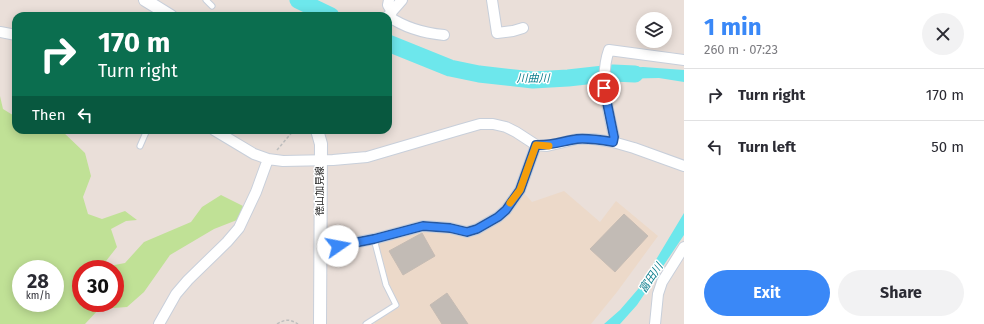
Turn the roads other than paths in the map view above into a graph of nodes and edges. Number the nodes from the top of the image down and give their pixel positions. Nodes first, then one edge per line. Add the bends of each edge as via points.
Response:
1 (145, 0) edge
2 (206, 0) edge
3 (389, 0) edge
4 (402, 0) edge
5 (492, 0) edge
6 (212, 6) dead end
7 (164, 12) edge
8 (389, 12) edge
9 (391, 12) edge
10 (392, 16) edge
11 (523, 28) dead end
12 (0, 32) edge
13 (12, 34) edge
14 (444, 35) dead end
15 (684, 60) edge
16 (145, 134) edge
17 (221, 134) edge
18 (318, 134) edge
19 (613, 142) junction
20 (536, 145) junction
21 (140, 146) dead end
22 (268, 159) junction
23 (320, 160) junction
24 (684, 166) edge
25 (374, 239) junction
26 (684, 248) edge
27 (320, 249) junction
28 (159, 324) edge
29 (320, 324) edge
30 (366, 324) edge
31 (655, 324) edge

1 - 7 street
2 - 6 lane
3 - 8 street
4 - 9 street
5 - 11 street via 497,33
10 - 14 street via 405,26 430,34
12 - 13 street
15 - 19 street via 609,50 605,62 604,88
16 - 21 lane
17 - 22 street via 254,154
18 - 23 street, 徳山加見線 via 321,144
19 - 20 street via 577,139 547,146
19 - 24 street
20 - 23 street via 506,127 480,124 367,157
20 - 25 street via 520,190 498,217 467,232 423,226
22 - 23 street
22 - 28 street via 239,228 176,294
23 - 27 street, 徳山加見線
25 - 27 street
25 - 30 lane via 386,285 396,305
26 - 31 street via 662,282
27 - 29 street, 徳山加見線

